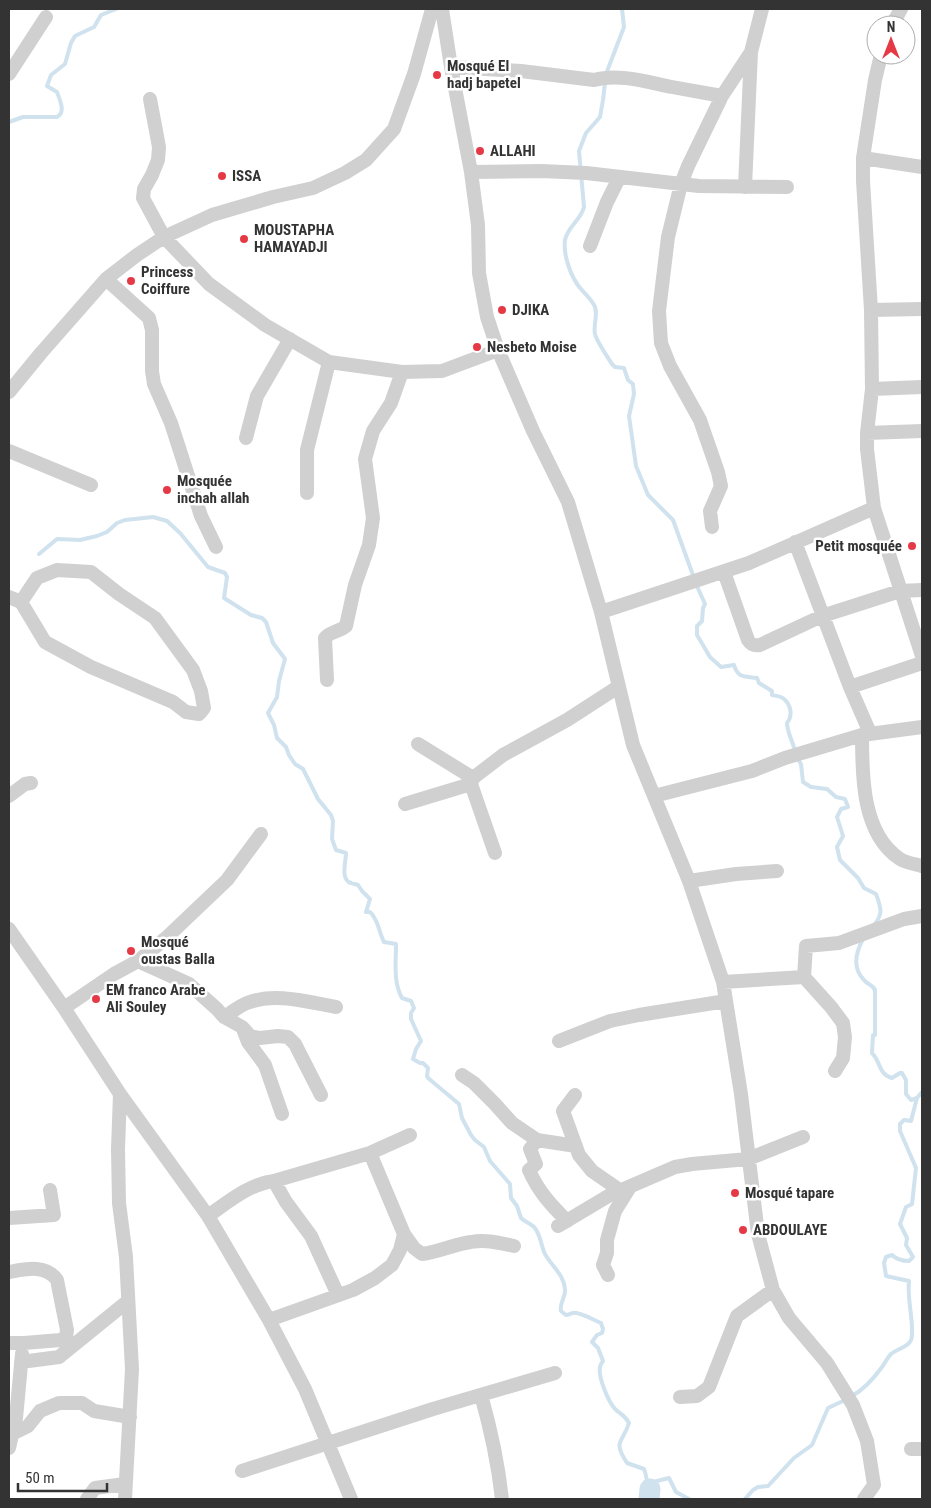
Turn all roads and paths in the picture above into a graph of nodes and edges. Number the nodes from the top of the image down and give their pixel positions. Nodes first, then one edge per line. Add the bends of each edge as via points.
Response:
1 (432, 9) edge
2 (442, 9) edge
3 (762, 9) edge
4 (46, 17) dead end
5 (751, 52) junction
6 (879, 65) edge
7 (451, 67) junction
8 (9, 74) edge
9 (722, 96) junction
10 (150, 99) dead end
11 (863, 158) junction
12 (922, 167) edge
13 (471, 172) junction
14 (619, 178) junction
15 (681, 184) junction
16 (745, 187) junction
17 (787, 188) dead end
18 (164, 237) junction
19 (590, 246) dead end
20 (106, 279) junction
21 (922, 309) edge
22 (871, 310) junction
23 (290, 339) junction
24 (498, 350) junction
25 (329, 362) junction
26 (402, 372) junction
27 (922, 387) edge
28 (872, 388) junction
29 (9, 392) edge
30 (922, 430) edge
31 (866, 433) junction
32 (246, 438) dead end
33 (9, 451) edge
34 (91, 485) dead end
35 (307, 493) dead end
36 (874, 508) junction
37 (712, 527) dead end
38 (795, 542) junction
39 (216, 547) dead end
40 (719, 573) junction
41 (922, 590) edge
42 (900, 591) junction
43 (15, 600) edge
44 (601, 612) junction
45 (822, 616) junction
46 (922, 656) edge
47 (922, 663) edge
48 (326, 680) dead end
49 (850, 687) junction
50 (618, 688) junction
51 (922, 727) edge
52 (866, 734) junction
53 (418, 744) dead end
54 (472, 781) junction
55 (31, 783) dead end
56 (9, 796) edge
57 (654, 796) junction
58 (405, 804) dead end
59 (261, 834) dead end
60 (495, 853) dead end
61 (922, 866) edge
62 (777, 871) dead end
63 (690, 881) junction
64 (922, 916) edge
65 (9, 929) edge
66 (138, 961) junction
67 (804, 976) junction
68 (723, 982) junction
69 (726, 1001) junction
70 (336, 1007) dead end
71 (64, 1008) junction
72 (224, 1017) junction
73 (242, 1027) junction
74 (559, 1041) dead end
75 (835, 1071) dead end
76 (462, 1075) dead end
77 (120, 1094) junction
78 (321, 1095) dead end
79 (575, 1095) dead end
80 (282, 1114) dead end
81 (410, 1135) dead end
82 (803, 1137) dead end
83 (537, 1140) junction
84 (576, 1146) junction
85 (370, 1153) junction
86 (748, 1159) junction
87 (274, 1181) junction
88 (625, 1189) junction
89 (50, 1190) dead end
90 (208, 1216) junction
91 (9, 1218) edge
92 (404, 1234) junction
93 (514, 1246) dead end
94 (9, 1272) edge
95 (608, 1275) dead end
96 (773, 1290) junction
97 (338, 1295) junction
98 (128, 1301) junction
99 (269, 1320) junction
100 (9, 1343) edge
101 (24, 1344) junction
102 (21, 1362) junction
103 (555, 1373) dead end
104 (481, 1395) junction
105 (680, 1397) dead end
106 (130, 1417) junction
107 (10, 1441) edge
108 (328, 1443) junction
109 (242, 1471) dead end
110 (125, 1484) junction
111 (876, 1492) edge
112 (86, 1499) edge
113 (125, 1499) edge
114 (351, 1499) edge
115 (502, 1499) edge
116 (864, 1499) edge

1 - 18 street via 394,129 366,160 313,188 212,215
2 - 7 street
3 - 5 street
4 - 8 street
5 - 9 street
5 - 16 street
6 - 11 street
7 - 9 street via 594,80 618,77
7 - 13 street
9 - 15 street
10 - 18 street via 159,147 158,160 143,198
11 - 12 street
11 - 22 street
13 - 14 street via 541,171
13 - 24 street via 478,225 479,273 487,317
14 - 15 street
14 - 19 street
15 - 16 street
15 - 37 street via 668,237 658,311 661,343 700,420 718,472 721,486 710,511
16 - 17 street
18 - 20 street
18 - 23 street via 208,284
20 - 29 street
20 - 39 street via 149,318 154,384
21 - 22 street
22 - 28 street
23 - 25 street
23 - 32 street via 257,396
24 - 26 street via 442,371
24 - 44 street via 568,502
25 - 26 street
25 - 35 street via 307,450
26 - 48 street via 391,403 373,431 365,459 373,518 369,545 354,585 346,626 328,633 325,638
27 - 28 street
28 - 31 street
30 - 31 street
31 - 36 street
33 - 34 street
36 - 38 street
36 - 42 street
38 - 40 street
38 - 45 street
40 - 44 street
40 - 45 street via 748,640 754,646
41 - 42 street
42 - 45 street
42 - 46 street
43 - 43 street via 37,578 57,570 91,572 155,618 193,670 204,708 199,714 186,712 173,702 64,653 45,642
44 - 50 street
45 - 49 street
47 - 49 street
49 - 52 street
50 - 54 street via 568,720 503,754
50 - 57 street via 633,745
51 - 52 street
52 - 57 street via 752,771
52 - 61 street via 862,762 871,821 883,842 901,859
53 - 54 street
54 - 58 street
54 - 60 street
55 - 56 street
57 - 63 street
59 - 66 street via 227,880
62 - 63 street
63 - 68 street
64 - 67 street via 904,919 839,943 806,946
65 - 71 street
66 - 71 street
66 - 72 street via 190,984
67 - 68 street
67 - 75 street via 842,1023 845,1038 843,1058
68 - 69 street
69 - 74 street via 610,1021
69 - 86 street
70 - 72 street via 282,998 262,999 246,1003
71 - 77 street
72 - 73 street
73 - 78 street via 250,1036 278,1036 295,1044
73 - 80 street via 265,1066
76 - 83 street via 474,1083 512,1123
77 - 90 street
77 - 98 street via 119,1203
79 - 84 street via 563,1111
81 - 85 street
82 - 86 street
83 - 84 street
83 - 88 street via 530,1149 536,1164 529,1170 563,1224
84 - 88 street via 592,1171
85 - 87 street
85 - 92 street
86 - 88 street via 675,1168
86 - 96 street via 758,1234
87 - 90 street via 250,1188
87 - 97 street via 311,1236
88 - 95 street via 606,1240 607,1253 603,1265
89 - 91 street via 54,1215
90 - 99 street
92 - 93 street via 422,1254 472,1242 499,1242
92 - 97 street via 392,1265 375,1278
94 - 101 street via 42,1269 52,1274 59,1288 66,1337
96 - 105 street via 736,1316 708,1387 697,1396
96 - 111 street via 789,1318 827,1363 853,1405 867,1441
97 - 99 street
98 - 102 street via 59,1356
98 - 106 street via 132,1369
99 - 108 street via 305,1389
100 - 101 street
101 - 102 street
102 - 107 street via 16,1418
103 - 104 street
104 - 108 street
104 - 115 street via 493,1438
106 - 107 street via 94,1411 82,1403 59,1403 40,1411
106 - 110 street
108 - 109 street
108 - 114 street
110 - 112 street via 95,1488
110 - 113 street
111 - 116 street

